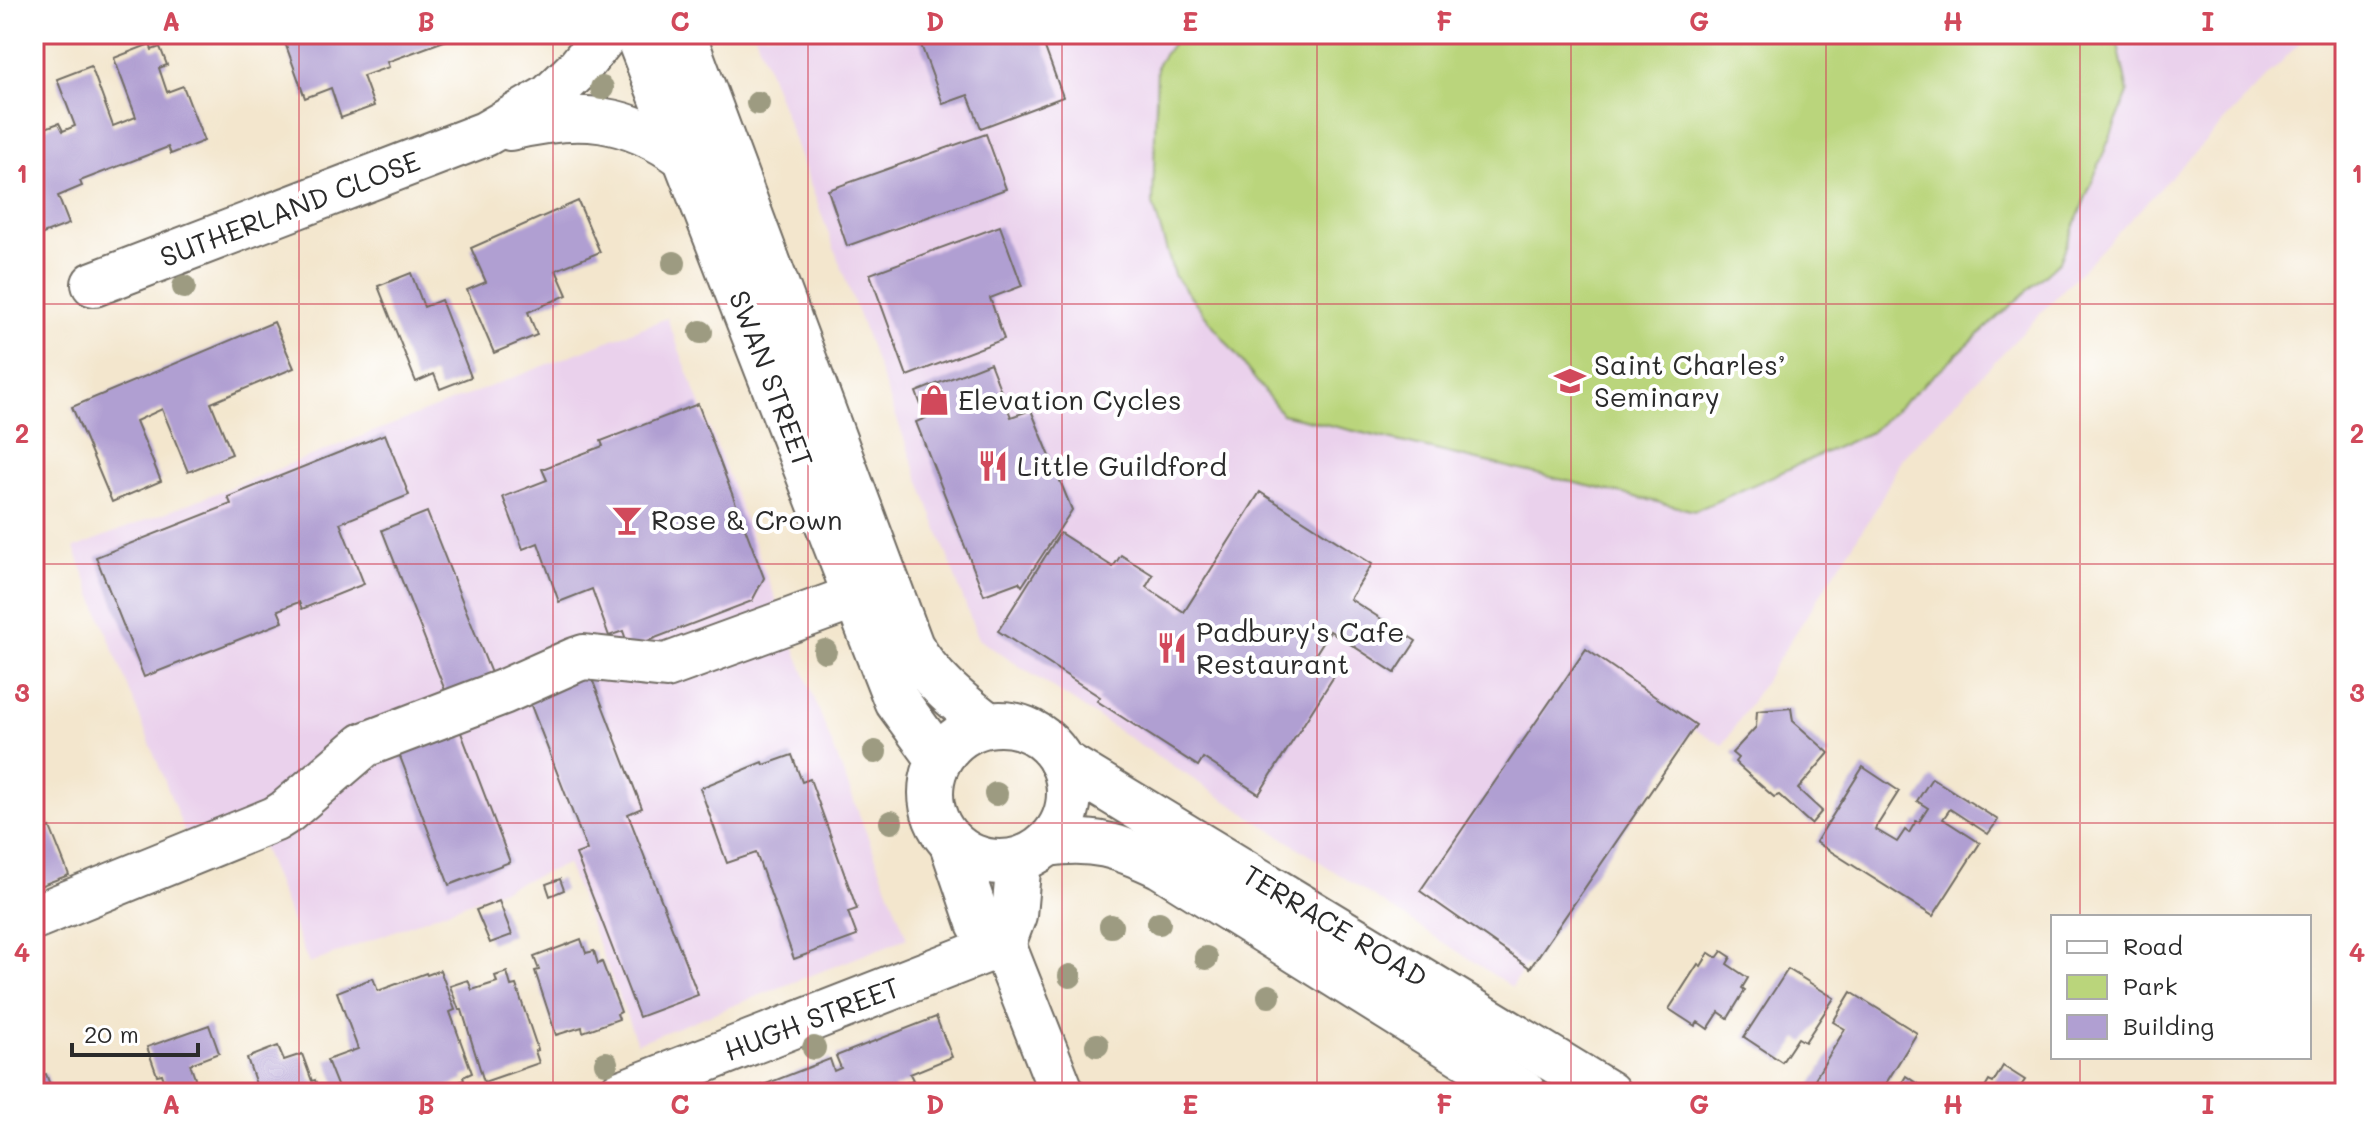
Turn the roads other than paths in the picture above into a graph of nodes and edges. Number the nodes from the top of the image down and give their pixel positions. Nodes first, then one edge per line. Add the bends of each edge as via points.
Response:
1 (606, 34) edge
2 (637, 34) edge
3 (683, 34) edge
4 (485, 134) junction
5 (685, 157) junction
6 (94, 284) dead end
7 (872, 591) junction
8 (987, 724) junction
9 (939, 759) junction
10 (1061, 761) junction
11 (952, 844) junction
12 (1033, 852) junction
13 (34, 917) edge
14 (1003, 944) junction
15 (621, 1093) edge
16 (1062, 1093) edge
17 (1524, 1093) edge
18 (1608, 1093) edge

1 - 4 street, SUTHERLAND CLOSE via 549,97
2 - 5 street, SWAN STREET
3 - 7 street, SWAN STREET
4 - 5 street, SUTHERLAND CLOSE via 533,122 608,121 646,132
4 - 6 street, SUTHERLAND CLOSE
5 - 7 street, SWAN STREET
7 - 8 street, SWAN STREET via 924,667
7 - 9 street, SWAN STREET via 896,700
7 - 13 street via 666,666 575,660 364,745 275,819
8 - 9 street via 959,736
8 - 10 street via 1022,727 1051,746
9 - 11 street via 930,784 932,810
10 - 12 street via 1068,805 1057,833
10 - 18 street, TERRACE ROAD
11 - 12 street via 995,863
11 - 14 street via 979,923
12 - 14 street
12 - 17 street, TERRACE ROAD via 1073,840 1104,843 1161,866
14 - 15 street, HUGH STREET
14 - 16 street

